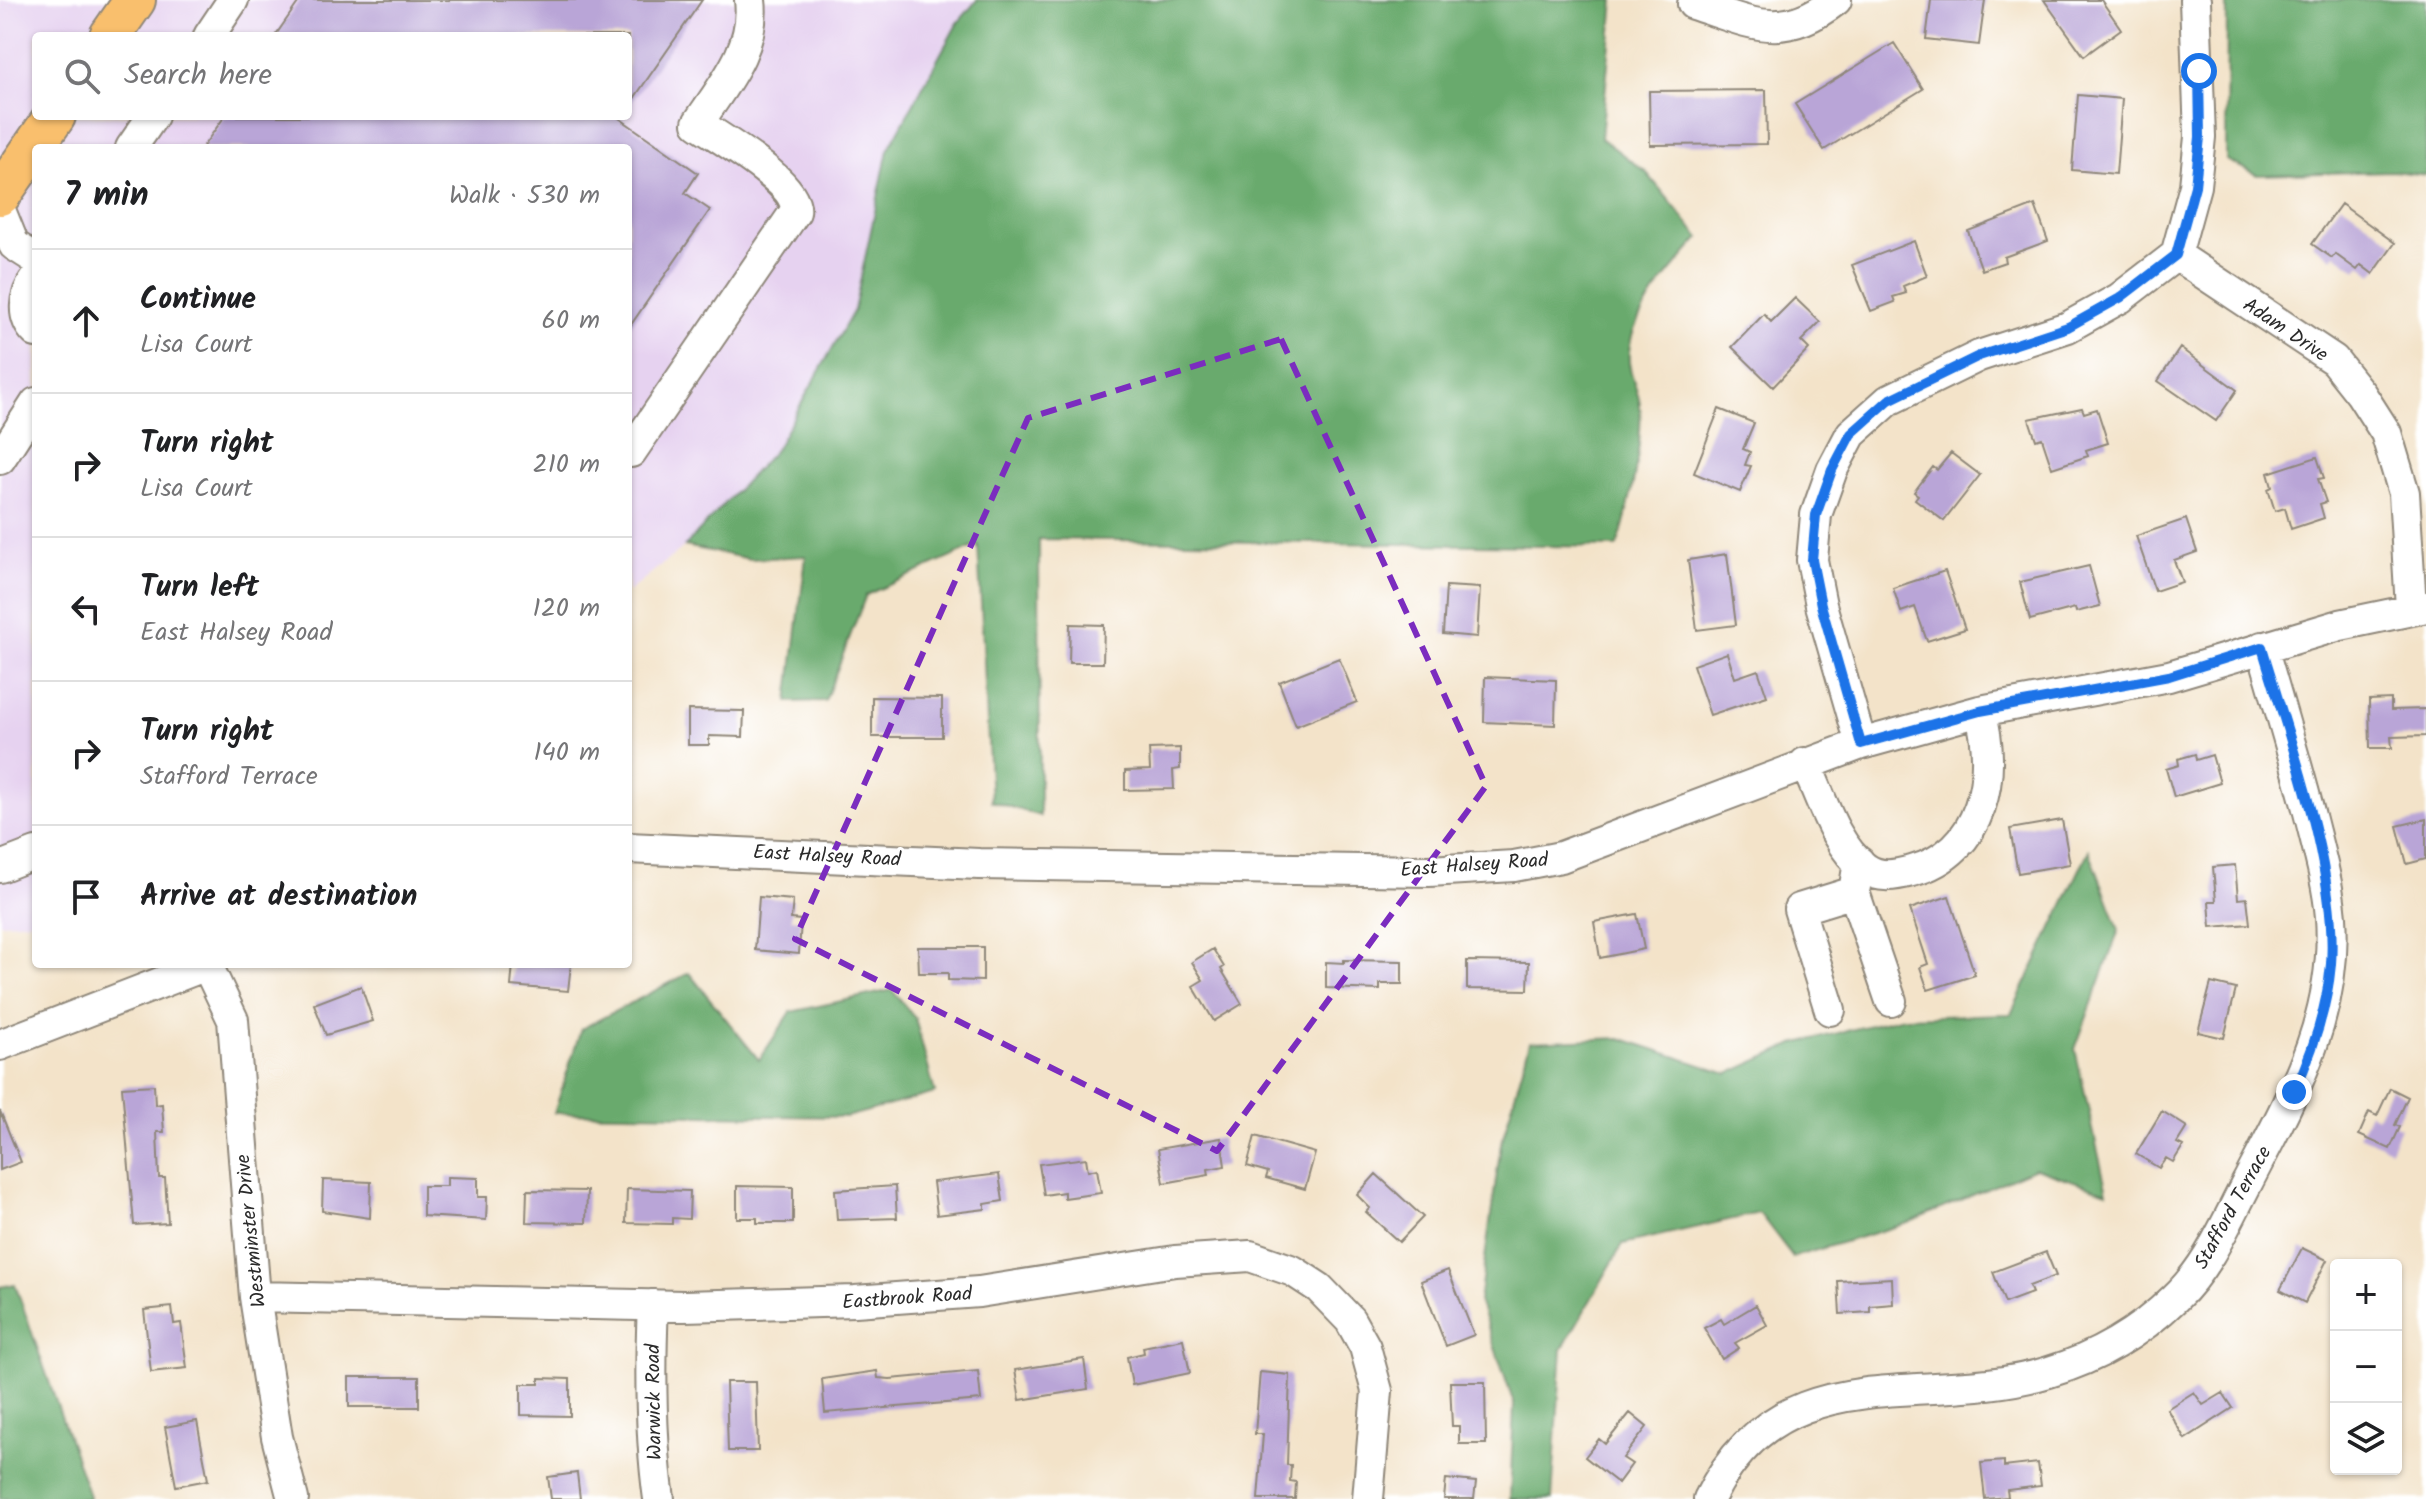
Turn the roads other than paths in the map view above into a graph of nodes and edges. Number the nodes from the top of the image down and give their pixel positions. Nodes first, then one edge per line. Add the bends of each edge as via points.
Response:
1 (135, 0) edge
2 (233, 0) edge
3 (750, 0) edge
4 (1836, 0) edge
5 (2195, 0) edge
6 (1693, 4) dead end
7 (113, 32) edge
8 (212, 32) edge
9 (52, 120) edge
10 (150, 120) edge
11 (36, 144) edge
12 (134, 144) edge
13 (32, 149) edge
14 (0, 195) edge
15 (0, 210) edge
16 (2176, 255) junction
17 (32, 256) edge
18 (32, 286) edge
19 (32, 326) edge
20 (32, 409) edge
21 (632, 451) edge
22 (0, 459) edge
23 (2419, 608) edge
24 (2262, 647) junction
25 (1980, 711) junction
26 (1861, 744) junction
27 (1805, 763) junction
28 (632, 848) edge
29 (32, 855) edge
30 (1859, 862) junction
31 (0, 867) edge
32 (1854, 892) junction
33 (198, 968) edge
34 (210, 968) edge
35 (1891, 1001) dead end
36 (1830, 1010) dead end
37 (0, 1045) edge
38 (255, 1297) junction
39 (653, 1305) junction
40 (293, 1499) edge
41 (659, 1499) edge
42 (1368, 1499) edge
43 (1709, 1499) edge

1 - 7 main road
2 - 8 street
3 - 21 street via 748,39 739,62 698,123 777,179 791,192 795,212
4 - 6 street via 1811,19 1770,27
5 - 16 street via 2200,137 2195,186
9 - 11 main road
10 - 12 street
13 - 14 main road
15 - 17 street via 14,245
16 - 23 street, Adam Drive via 2334,360 2361,394 2386,433 2404,493
16 - 26 street via 2120,298 2068,327 1979,356 1889,400 1851,434 1816,515 1812,560
18 - 19 street via 26,316
20 - 22 street
23 - 24 street, East Halsey Road
24 - 25 street, East Halsey Road via 2169,676
24 - 43 street, Stafford Terrace via 2324,871 2331,962 2326,1001 2306,1065 2213,1247 2177,1296 2144,1326 2083,1360 2018,1380 1830,1398 1775,1423 1751,1442 1720,1476
25 - 26 street, East Halsey Road
25 - 30 street via 1989,769 1984,799 1971,827 1953,849 1925,868 1890,877
26 - 27 street, East Halsey Road
27 - 28 street, East Halsey Road via 1617,838 1514,866 1429,871 979,864
27 - 30 street via 1834,825
29 - 31 street
30 - 32 street
32 - 35 street
32 - 36 street via 1799,909
33 - 37 street
34 - 38 street, Westminster Drive via 233,1020
38 - 39 street, Eastbrook Road
38 - 40 street, Westminster Drive via 277,1437
39 - 41 street, Warwick Road via 650,1372
39 - 42 street, Eastbrook Road via 855,1301 979,1292 1224,1256 1265,1260 1319,1288 1350,1320 1365,1347 1377,1391

